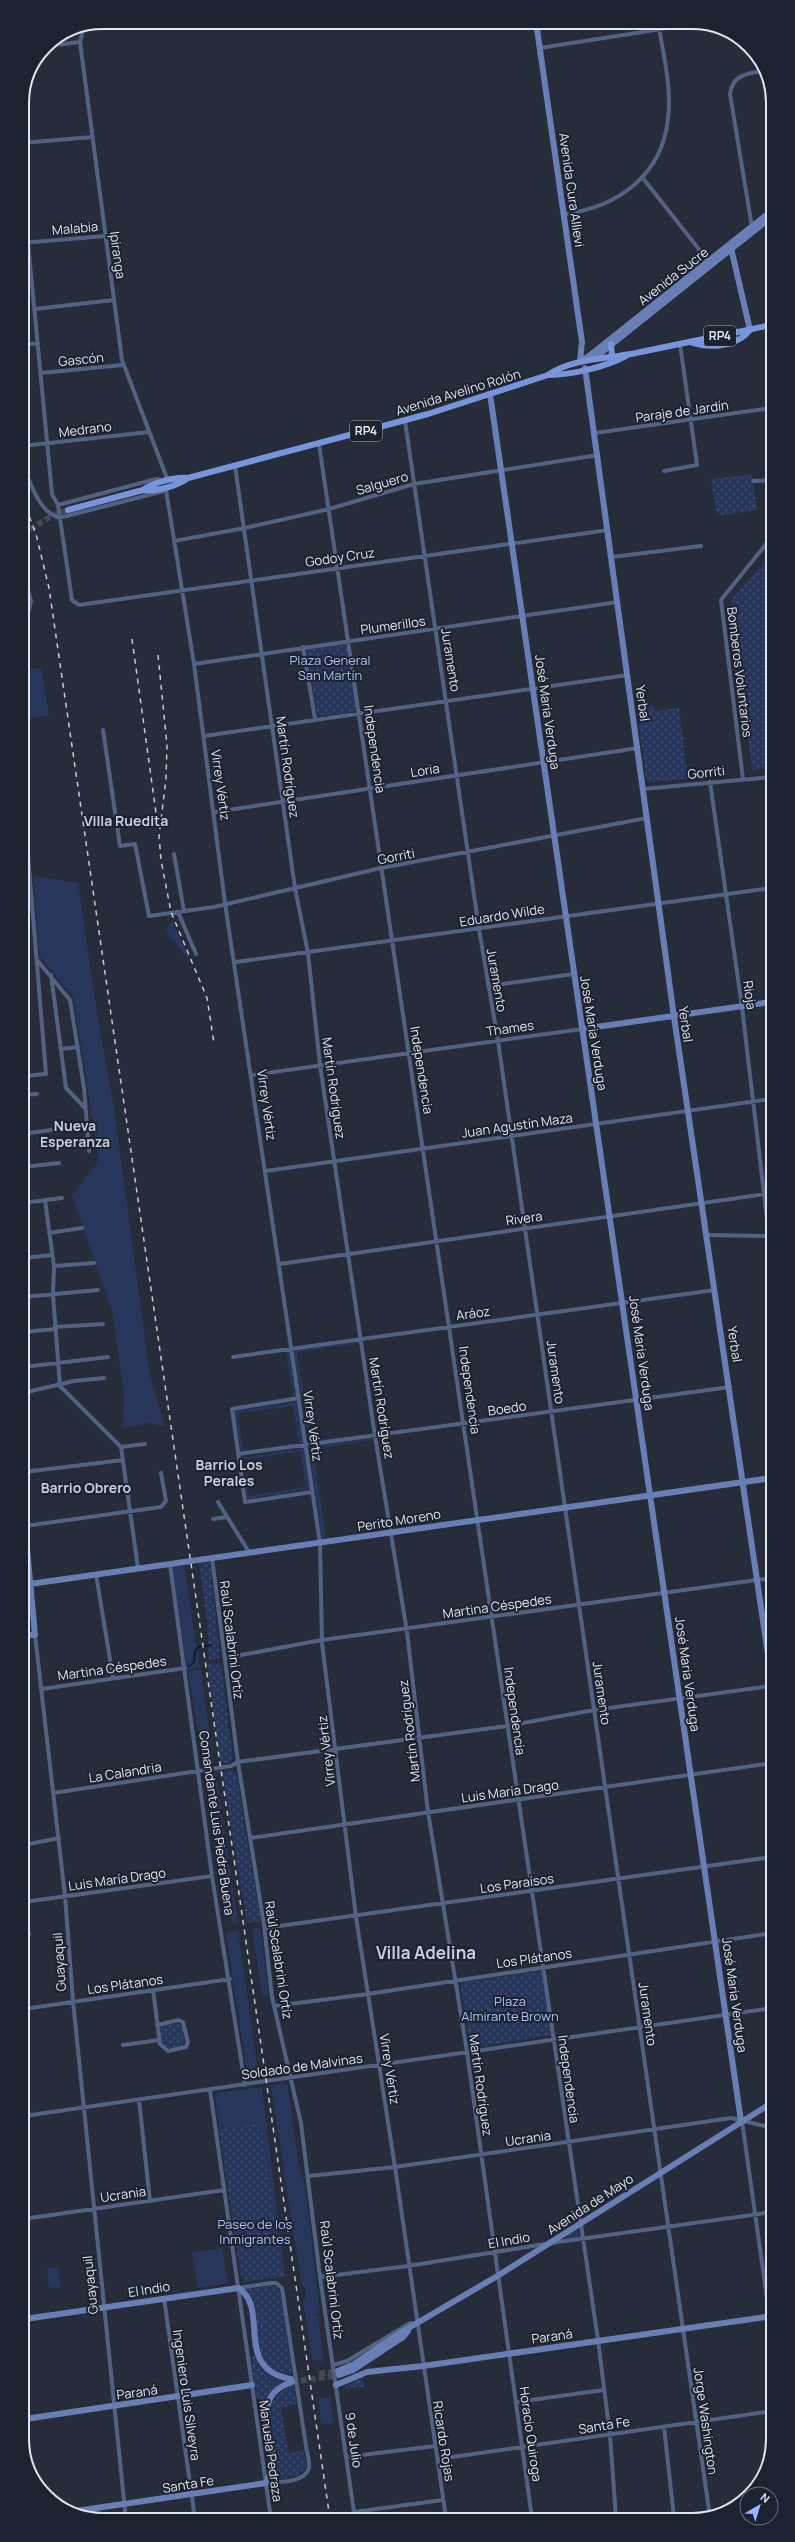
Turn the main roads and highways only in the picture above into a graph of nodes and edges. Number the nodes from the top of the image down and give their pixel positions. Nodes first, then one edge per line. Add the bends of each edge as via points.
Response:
1 (766, 326) edge
2 (612, 344) road end
3 (627, 355) junction
4 (612, 356) junction
5 (548, 375) junction
6 (68, 510) tunnel mouth

1 - 3 main road, Avenida Avelino Rolón / RP4
2 - 4 main road
3 - 4 main road, Avenida Avelino Rolón / RP4
3 - 5 main road, Avenida Avelino Rolón / RP4 via 616,361
4 - 5 main road, Avenida Avelino Rolón / RP4 via 556,369
5 - 6 main road, Avenida Avelino Rolón / RP4 via 405,421 188,478 168,486

